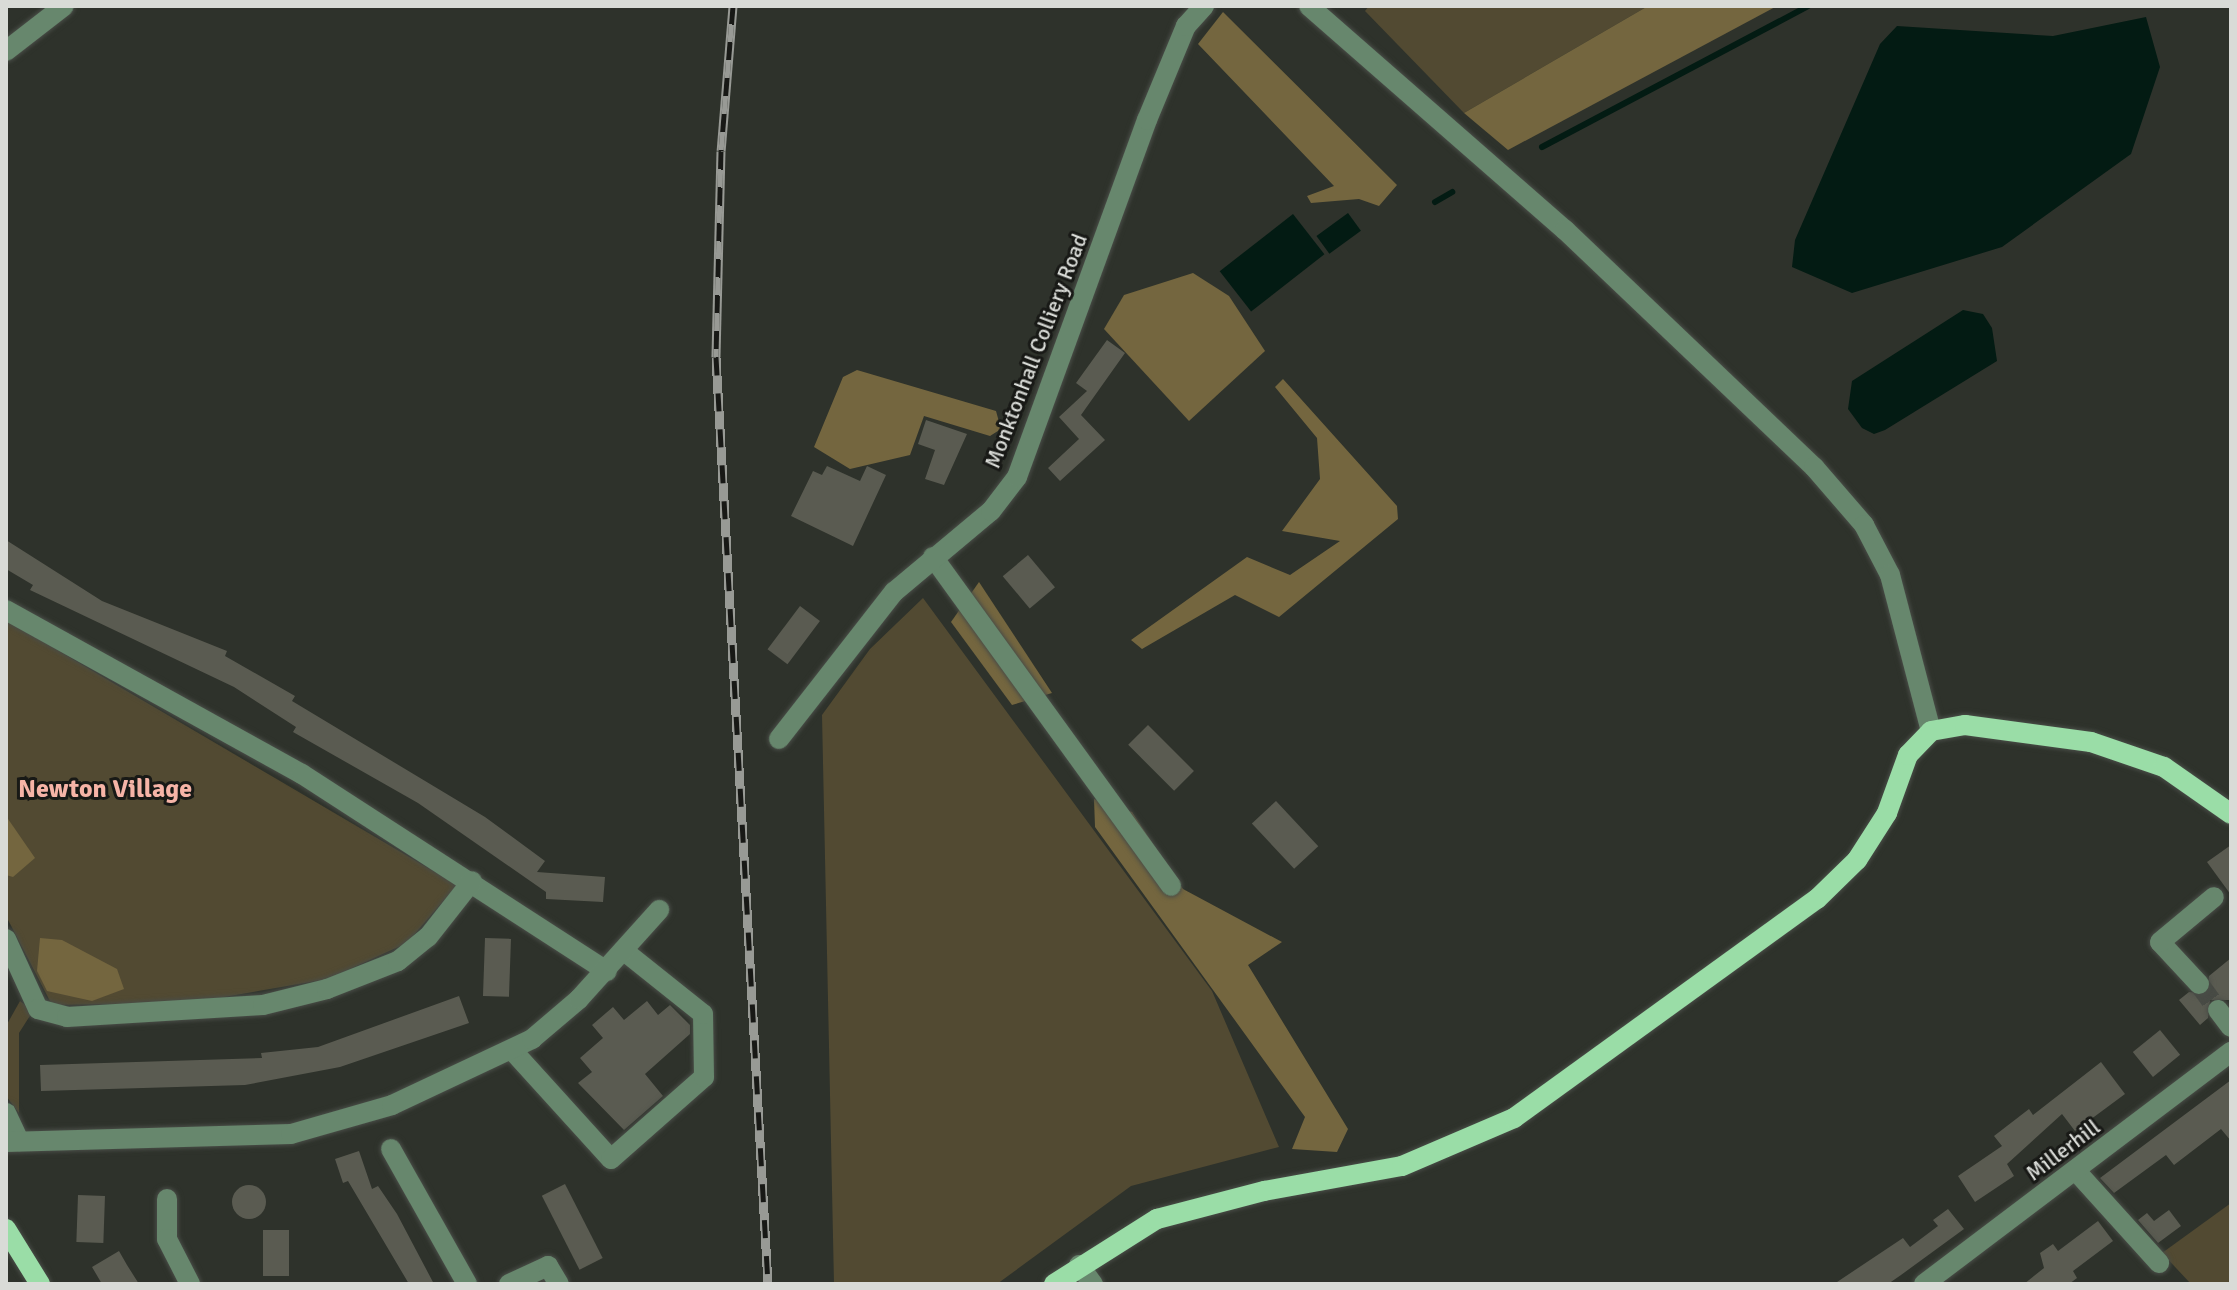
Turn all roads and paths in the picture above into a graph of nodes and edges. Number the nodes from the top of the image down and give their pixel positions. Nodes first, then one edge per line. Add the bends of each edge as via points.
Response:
1 (64, 6) edge
2 (1204, 6) edge
3 (1309, 6) edge
4 (6, 51) edge
5 (933, 557) junction
6 (6, 610) edge
7 (1931, 731) junction
8 (779, 739) dead end
9 (2231, 814) edge
10 (472, 881) junction
11 (1171, 886) dead end
12 (2214, 897) dead end
13 (659, 910) dead end
14 (6, 939) edge
15 (624, 951) junction
16 (607, 971) junction
17 (2199, 984) tunnel mouth
18 (2218, 1010) tunnel mouth
19 (2231, 1027) edge
20 (512, 1050) junction
21 (2231, 1052) edge
22 (6, 1113) edge
23 (12, 1142) edge
24 (391, 1149) dead end
25 (2076, 1171) junction
26 (167, 1199) dead end
27 (6, 1229) edge
28 (2159, 1263) dead end
29 (1079, 1265) junction
30 (40, 1284) edge
31 (190, 1284) edge
32 (467, 1284) edge
33 (509, 1284) edge
34 (559, 1284) edge
35 (1054, 1284) edge
36 (1093, 1284) edge
37 (1924, 1284) edge

1 - 4 street
2 - 5 street, Monktonhall Colliery Road via 1186,26 1147,120 1017,477 991,511
3 - 7 street via 1543,210 1814,467 1864,525 1890,575
5 - 8 street, Monktonhall Colliery Road via 851,641
5 - 11 street
6 - 10 street via 302,774
7 - 9 main road via 1965,725 2117,749 2164,767
7 - 29 main road via 1908,755 1887,813 1857,860 1817,899 1514,1118 1402,1166 1264,1191 1157,1219
10 - 14 street via 428,937 398,961 327,989 263,1005 67,1017 38,1009
10 - 16 street
12 - 17 street via 2160,942
13 - 15 street
15 - 16 street
15 - 20 street via 703,1014 704,1077 611,1159
16 - 20 street
18 - 19 street
20 - 23 street via 392,1105 291,1134
21 - 25 street, Millerhill
22 - 23 street
24 - 32 street
25 - 28 street
25 - 37 street, Millerhill
26 - 31 street via 167,1239
27 - 30 main road
29 - 35 main road
29 - 36 street
33 - 34 street via 548,1266

